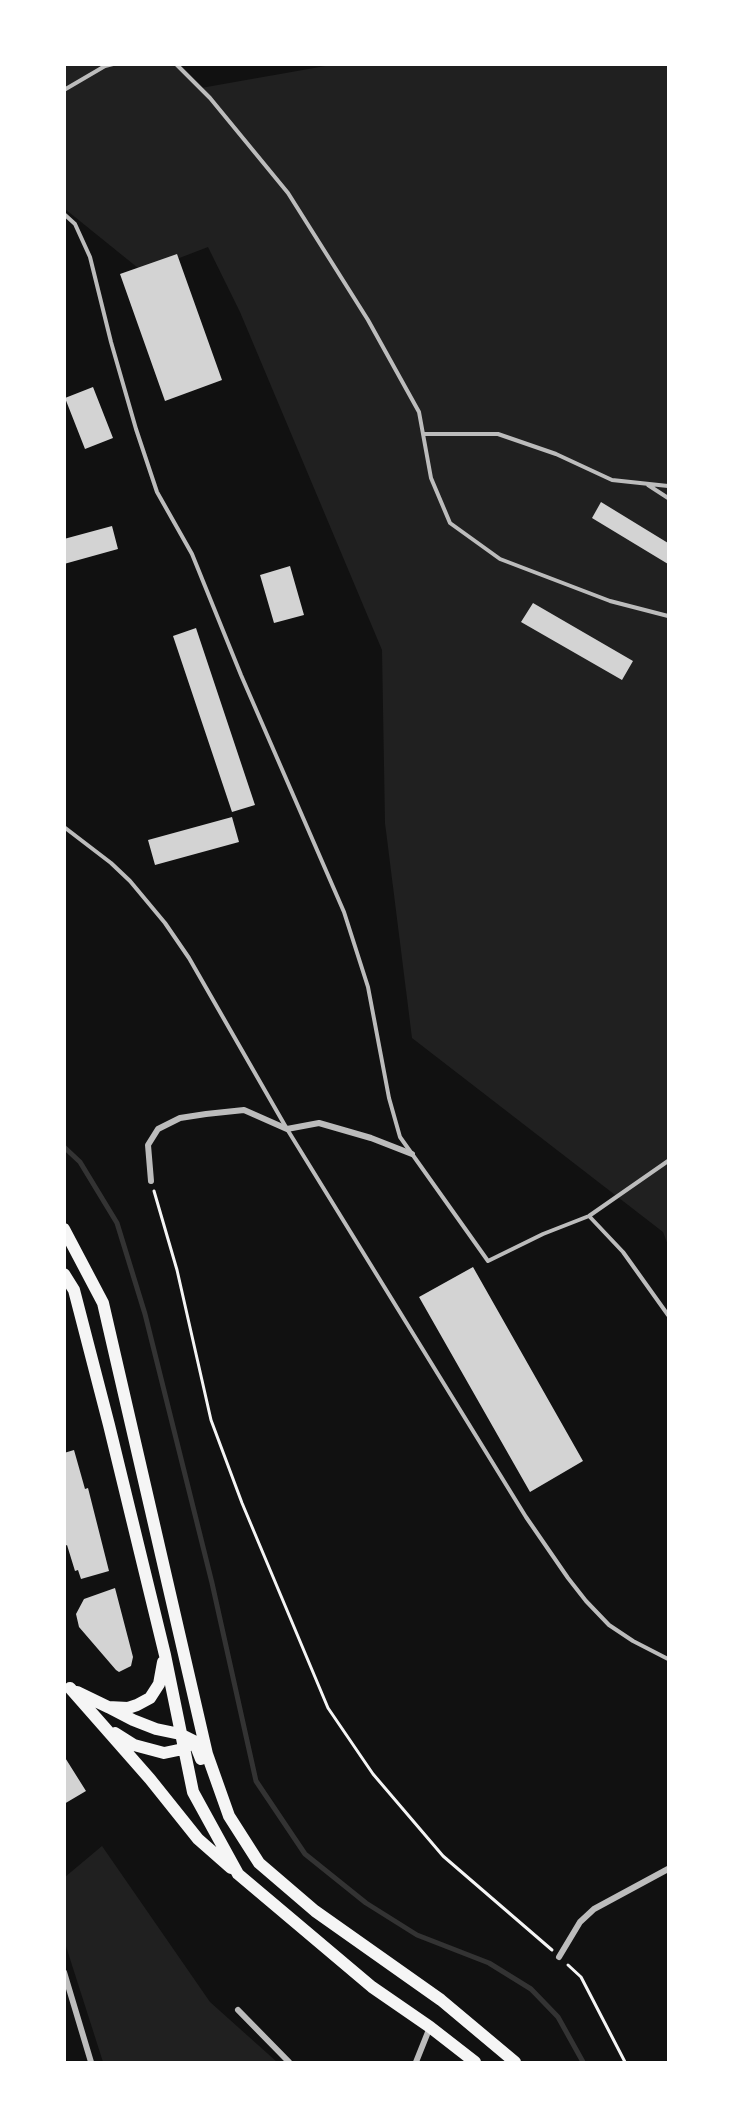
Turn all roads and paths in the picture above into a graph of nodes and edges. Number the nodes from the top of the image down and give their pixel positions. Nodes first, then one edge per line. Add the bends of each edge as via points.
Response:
1 (113, 64) edge
2 (176, 64) edge
3 (64, 90) edge
4 (64, 214) edge
5 (423, 434) junction
6 (645, 483) junction
7 (669, 486) edge
8 (669, 498) edge
9 (669, 616) edge
10 (64, 827) edge
11 (287, 1129) junction
12 (412, 1154) junction
13 (669, 1161) edge
14 (151, 1181) joint
15 (589, 1216) junction
16 (64, 1229) edge
17 (64, 1274) edge
18 (669, 1315) edge
19 (165, 1655) junction
20 (669, 1659) edge
21 (67, 1686) edge
22 (108, 1707) junction
23 (200, 1725) junction
24 (103, 1726) junction
25 (180, 1734) junction
26 (189, 1745) junction
27 (259, 1863) junction
28 (669, 1869) edge
29 (238, 1874) junction
30 (559, 1957) junction
31 (64, 1972) edge
32 (238, 2010) dead end
33 (430, 2027) junction
34 (92, 2062) edge
35 (289, 2062) edge
36 (416, 2062) edge
37 (475, 2062) edge
38 (515, 2062) edge
39 (625, 2062) edge

1 - 3 lane
2 - 5 lane via 210,98 288,193 368,320 419,412
4 - 12 lane via 75,224 90,257 111,342 157,492 192,554 249,696 344,912 368,987 389,1098 400,1137
5 - 6 lane via 498,434 556,454 612,480
5 - 9 lane via 431,478 450,523 500,558 610,601
6 - 7 lane
6 - 8 lane
10 - 11 lane via 130,880 165,922 208,988
11 - 12 street via 319,1123
11 - 14 street via 244,1110 180,1118 158,1129 147,1145
11 - 20 lane via 548,1550 609,1625
12 - 15 lane via 488,1261
13 - 15 lane
14 - 30 path via 177,1270 211,1420 328,1708 373,1774 443,1856
15 - 18 lane via 623,1252
16 - 23 main road via 103,1303
17 - 19 main road via 74,1290
19 - 22 main road via 159,1684 150,1698 128,1708
19 - 25 main road
21 - 22 main road
21 - 24 main road
22 - 25 main road via 156,1729
23 - 26 main road
23 - 27 main road via 229,1816
24 - 26 main road via 134,1745 164,1753
24 - 29 main road via 198,1839
25 - 26 main road
26 - 27 main road via 222,1818 244,1851
26 - 29 main road via 193,1792
27 - 38 main road via 315,1911 441,2000
28 - 30 street via 594,1909 580,1922
29 - 33 main road via 372,1987
30 - 39 path via 581,1977
31 - 34 street
32 - 35 street
33 - 36 street
33 - 37 main road

